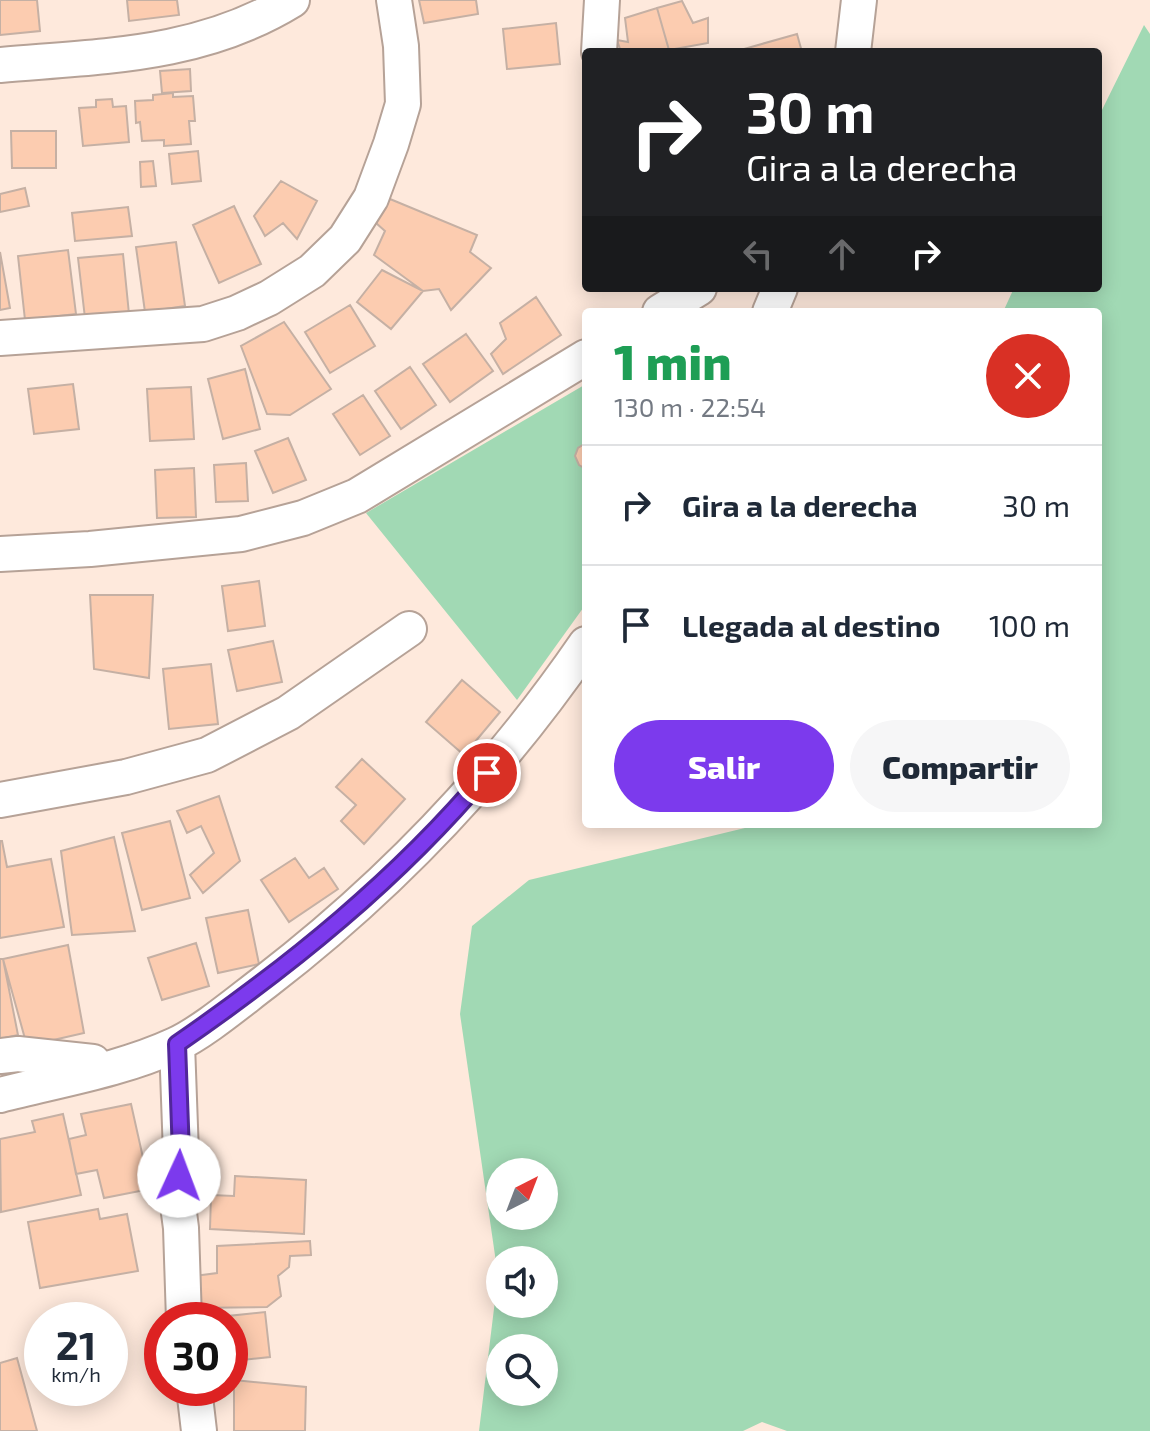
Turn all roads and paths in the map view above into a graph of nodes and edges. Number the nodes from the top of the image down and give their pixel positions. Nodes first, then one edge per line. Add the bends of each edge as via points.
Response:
1 (292, 0) edge
2 (394, 0) edge
3 (602, 0) edge
4 (859, 0) edge
5 (599, 48) edge
6 (853, 48) edge
7 (0, 65) edge
8 (692, 292) edge
9 (666, 308) edge
10 (0, 338) edge
11 (582, 359) edge
12 (0, 554) edge
13 (409, 629) dead end
14 (582, 650) edge
15 (0, 800) edge
16 (177, 1044) junction
17 (0, 1056) edge
18 (118, 1065) junction
19 (0, 1095) edge
20 (183, 1302) edge
21 (196, 1406) edge
22 (199, 1431) edge

1 - 7 street via 261,19 197,42
2 - 10 street via 403,104 391,144 371,198 345,239 312,271 269,298 203,324
3 - 5 street
4 - 6 street
8 - 9 street
11 - 12 street via 357,496 303,518 241,534
13 - 15 street via 288,713 207,755 126,777
14 - 16 street via 448,819 306,950
16 - 18 street
16 - 20 street
17 - 18 street
18 - 19 street
21 - 22 street

